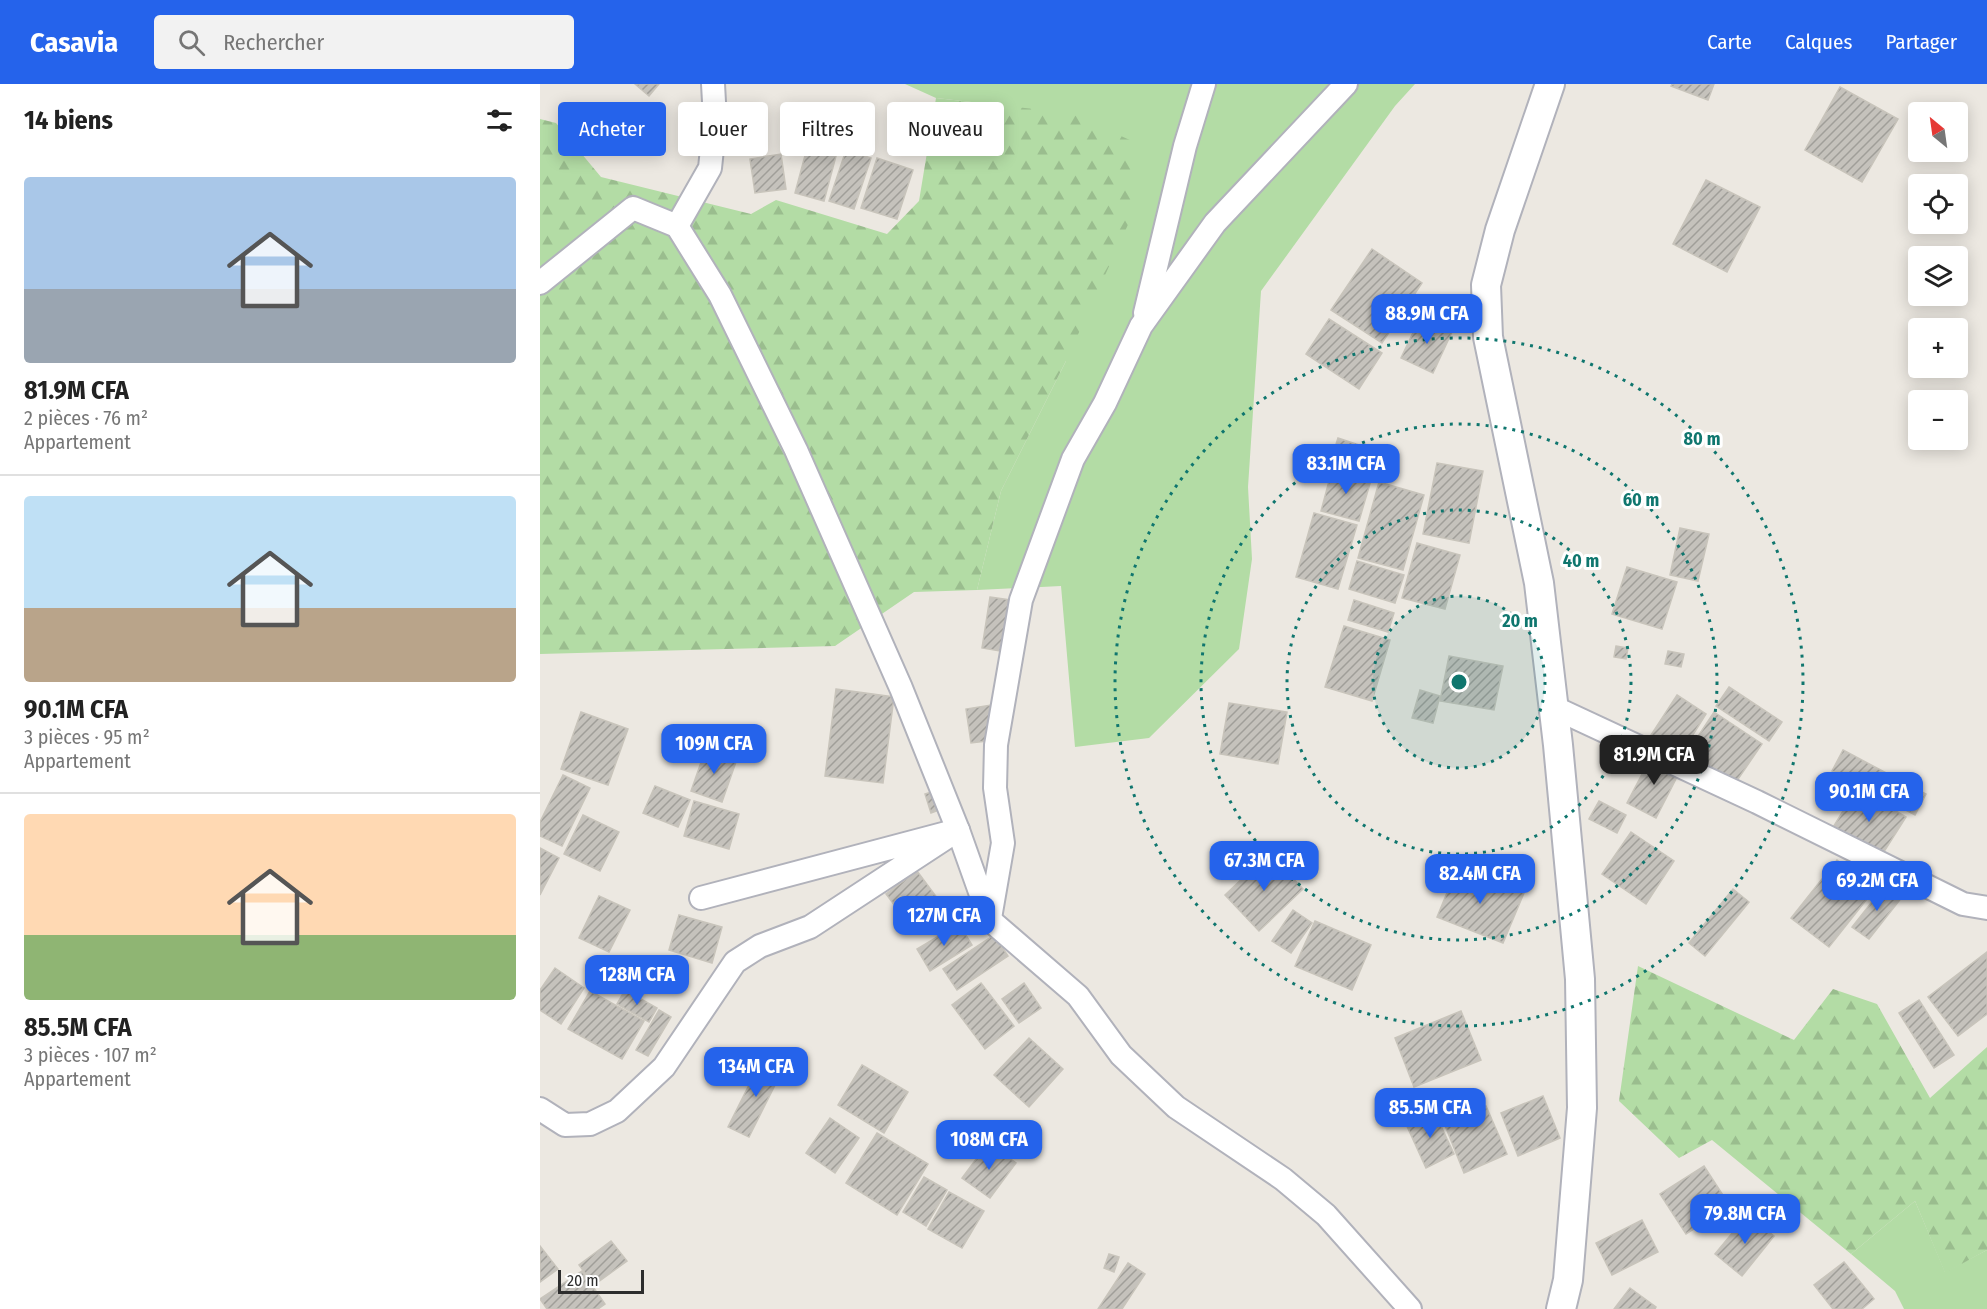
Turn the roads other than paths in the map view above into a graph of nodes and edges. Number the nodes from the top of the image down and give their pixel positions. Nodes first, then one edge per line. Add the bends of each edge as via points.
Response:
1 (713, 84) edge
2 (1204, 84) edge
3 (1346, 84) edge
4 (1550, 84) edge
5 (677, 226) junction
6 (540, 283) edge
7 (1141, 326) junction
8 (1553, 707) junction
9 (958, 830) junction
10 (701, 898) dead end
11 (1987, 908) edge
12 (990, 920) junction
13 (540, 1109) edge
14 (1410, 1309) edge
15 (1561, 1309) edge

1 - 5 street via 715,120 710,168
2 - 7 street
3 - 7 street via 1215,223
4 - 8 street via 1500,230 1486,285 1488,337 1539,583
5 - 6 street via 633,208
5 - 9 street via 720,295 796,450 901,688
7 - 12 street via 1073,459 1021,600 996,745 995,788 1003,843
8 - 11 street via 1963,904
8 - 15 street via 1580,979 1582,1096 1568,1280
9 - 10 street
9 - 12 street
9 - 13 street via 810,927 760,946 735,962 664,1067 617,1110 590,1124 565,1125
12 - 14 street via 1078,996 1121,1055 1176,1107 1283,1179 1326,1215

